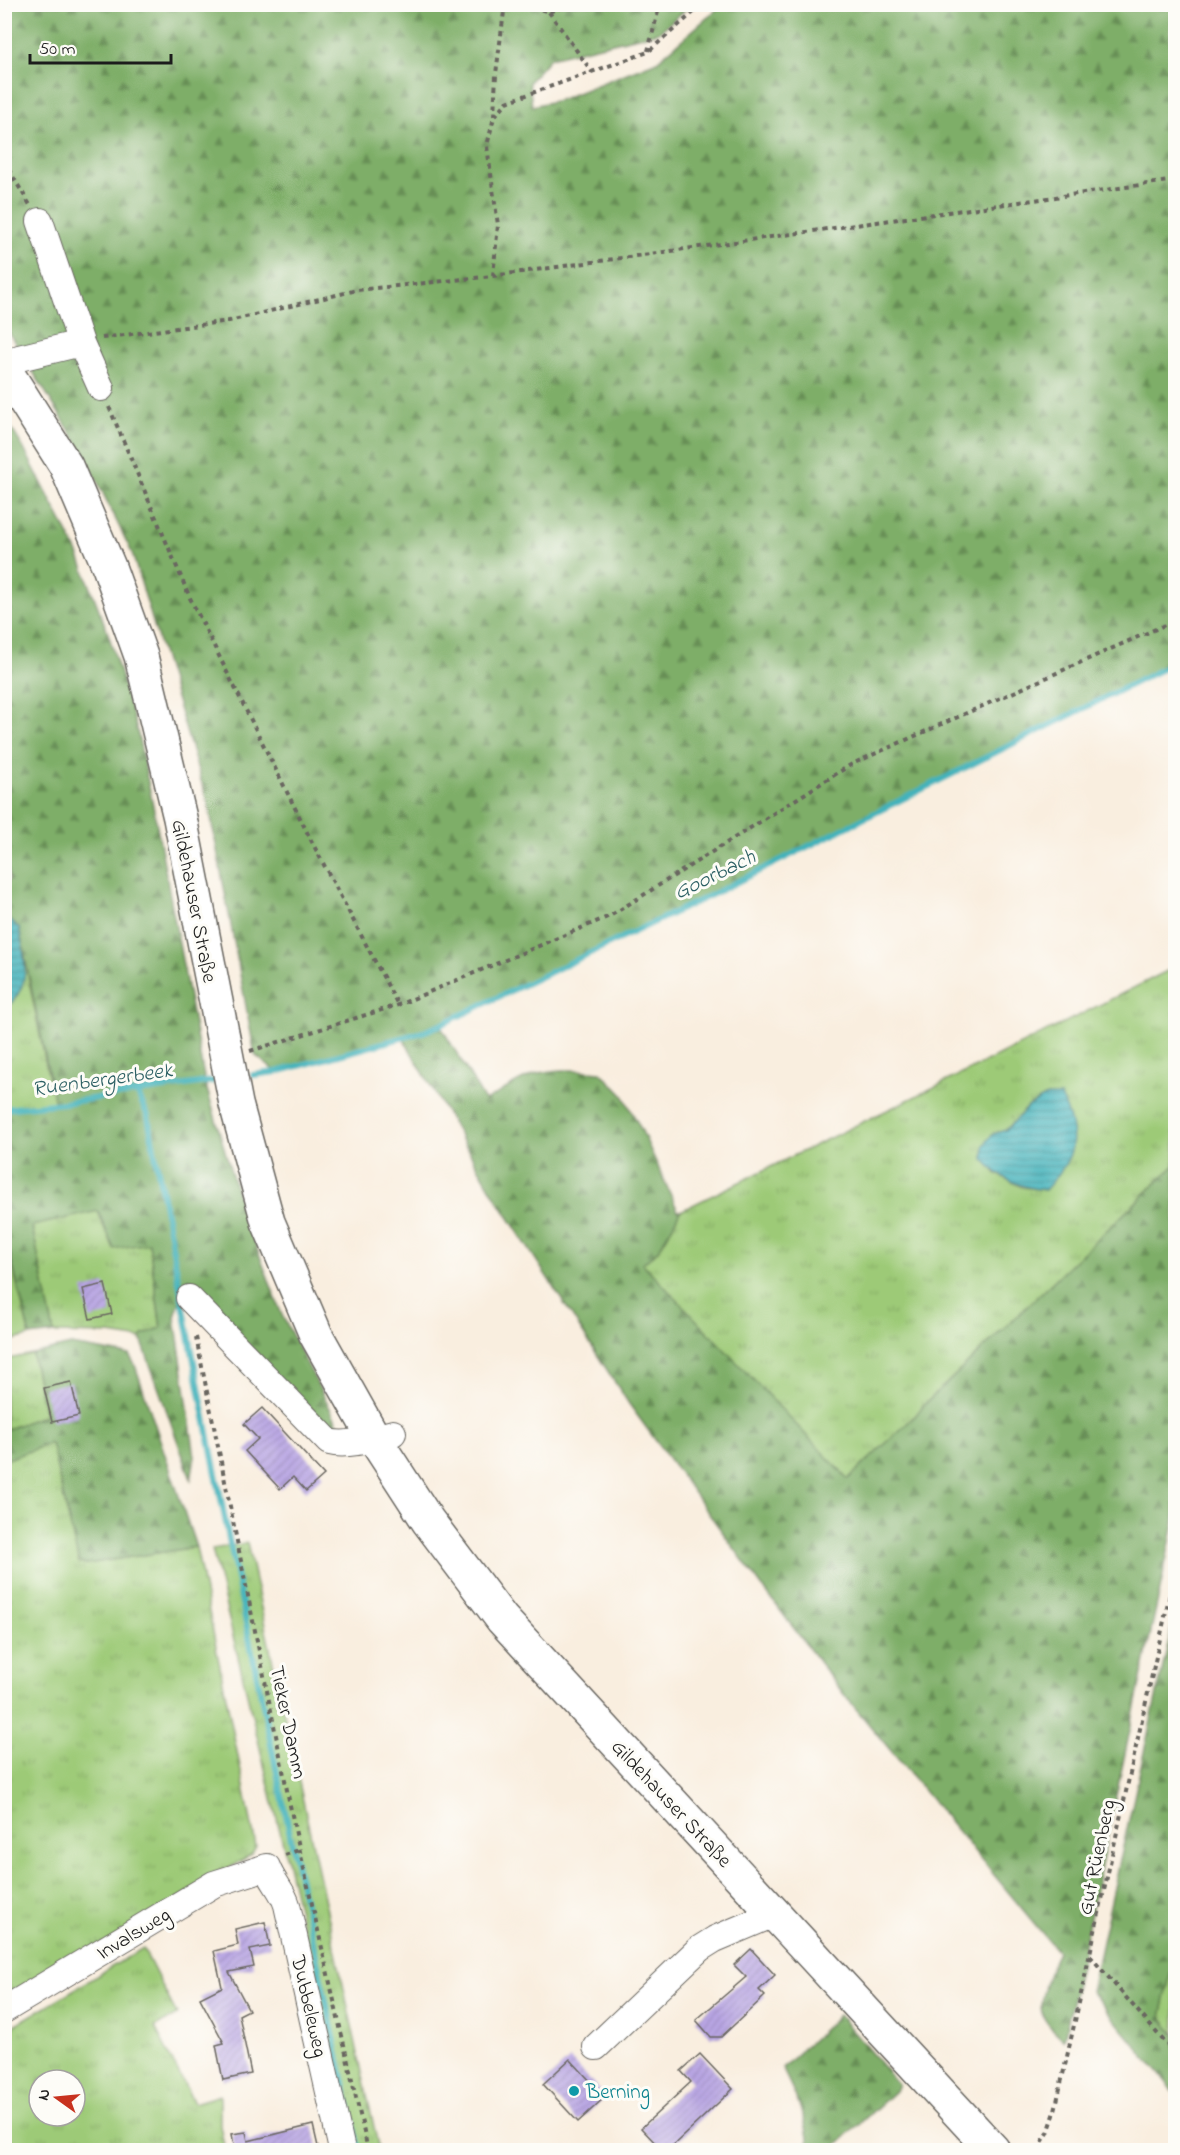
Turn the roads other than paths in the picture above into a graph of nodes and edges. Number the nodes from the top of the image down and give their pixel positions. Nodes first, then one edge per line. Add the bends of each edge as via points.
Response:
1 (40, 221) road end
2 (81, 343) junction
3 (5, 368) edge
4 (100, 388) road end
5 (189, 1298) road end
6 (383, 1436) junction
7 (276, 1861) joint
8 (774, 1914) junction
9 (4, 2010) edge
10 (596, 2047) dead end
11 (357, 2144) edge
12 (993, 2151) edge

1 - 2 street
2 - 3 street via 19,358
2 - 4 street
3 - 6 main road, Gildehauser Straße via 66,466 141,656 180,818 233,1094 268,1222 316,1335
5 - 6 street via 329,1442
6 - 8 main road, Gildehauser Straße via 428,1521 502,1618
7 - 9 street, Invalsweg via 214,1884
7 - 11 street, Dubbeleweg via 270,1878 285,1898
8 - 10 street via 699,1949
8 - 12 main road, Gildehauser Straße

